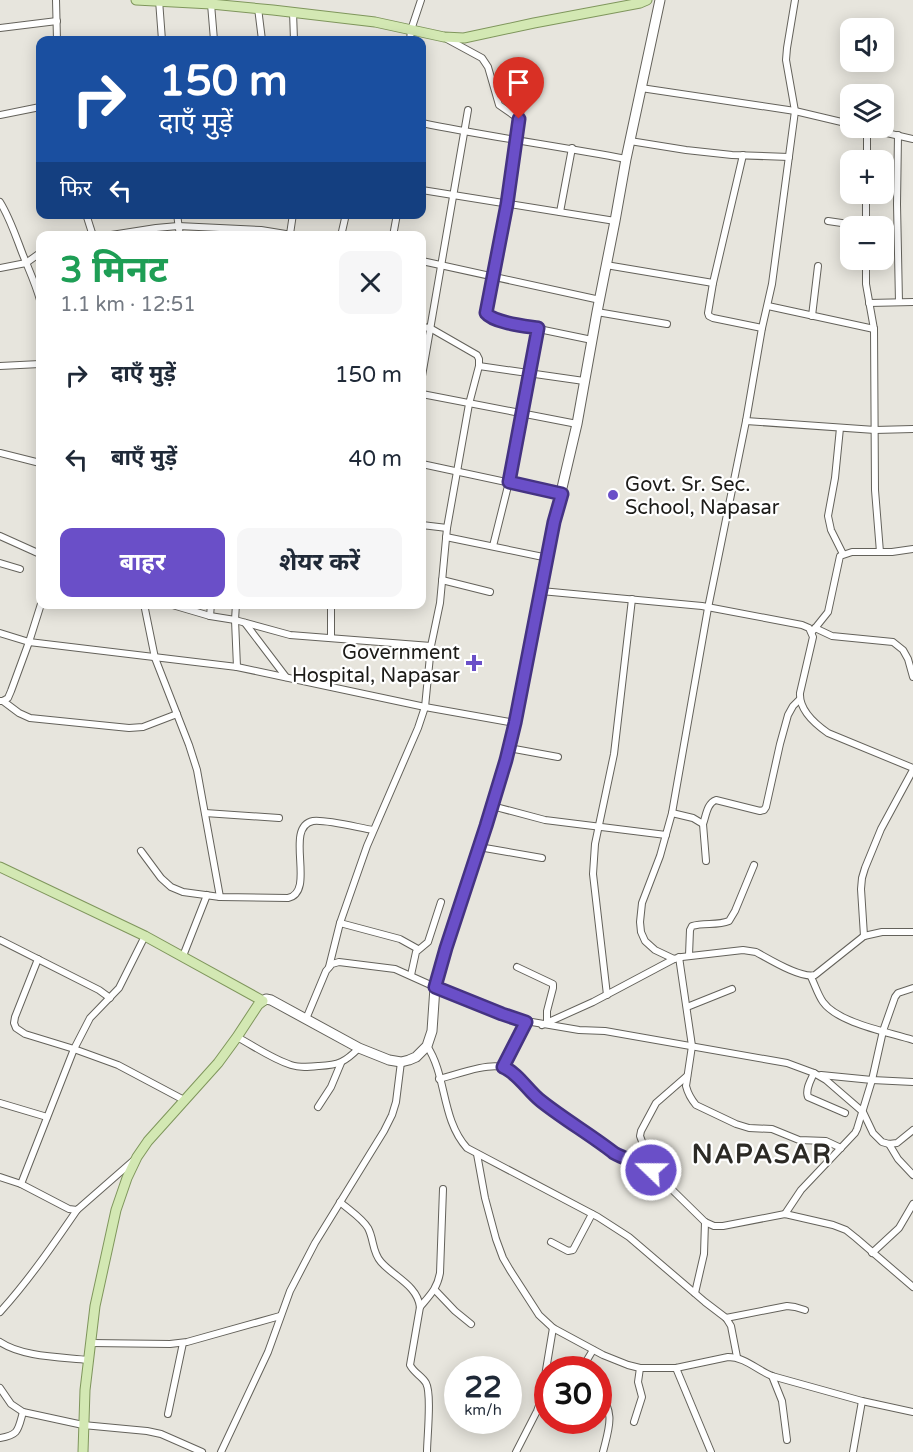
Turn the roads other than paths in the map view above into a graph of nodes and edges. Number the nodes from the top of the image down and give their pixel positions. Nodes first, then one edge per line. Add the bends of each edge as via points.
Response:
1 (56, 0) edge
2 (136, 0) edge
3 (421, 0) edge
4 (647, 0) edge
5 (660, 0) edge
6 (795, 0) edge
7 (159, 1) edge
8 (211, 4) junction
9 (258, 8) junction
10 (293, 12) junction
11 (57, 21) junction
12 (0, 28) edge
13 (411, 30) junction
14 (57, 36) edge
15 (162, 36) edge
16 (214, 36) edge
17 (262, 36) edge
18 (294, 36) edge
19 (410, 36) edge
20 (444, 37) junction
21 (513, 80) dead end
22 (641, 88) junction
23 (36, 108) edge
24 (468, 110) dead end
25 (795, 111) junction
26 (0, 115) edge
27 (519, 119) junction
28 (840, 122) edge
29 (426, 124) edge
30 (465, 132) junction
31 (894, 134) edge
32 (898, 135) junction
33 (913, 139) edge
34 (516, 140) junction
35 (630, 141) junction
36 (572, 148) junction
37 (743, 155) junction
38 (789, 157) junction
39 (626, 159) junction
40 (426, 191) edge
41 (454, 195) junction
42 (0, 202) edge
43 (507, 204) junction
44 (560, 212) junction
45 (177, 219) edge
46 (615, 221) junction
47 (828, 221) dead end
48 (840, 223) edge
49 (178, 226) junction
50 (137, 231) edge
51 (179, 231) edge
52 (268, 231) edge
53 (36, 256) edge
54 (426, 262) edge
55 (26, 263) junction
56 (606, 265) junction
57 (441, 266) junction
58 (818, 266) dead end
59 (0, 268) edge
60 (866, 270) edge
61 (494, 276) junction
62 (713, 283) junction
63 (36, 288) edge
64 (600, 300) junction
65 (899, 302) junction
66 (913, 302) edge
67 (869, 303) junction
68 (768, 306) junction
69 (597, 312) junction
70 (812, 316) junction
71 (667, 324) dead end
72 (426, 328) edge
73 (430, 328) junction
74 (538, 328) junction
75 (762, 328) junction
76 (874, 329) junction
77 (592, 340) junction
78 (426, 352) edge
79 (36, 364) edge
80 (0, 366) edge
81 (479, 366) junction
82 (529, 374) junction
83 (584, 381) junction
84 (426, 395) edge
85 (469, 404) junction
86 (522, 414) junction
87 (746, 421) junction
88 (577, 424) junction
89 (840, 428) junction
90 (913, 429) edge
91 (875, 430) junction
92 (0, 453) edge
93 (36, 462) edge
94 (426, 465) edge
95 (458, 471) junction
96 (509, 482) junction
97 (562, 494) junction
98 (426, 525) edge
99 (447, 528) junction
100 (0, 536) edge
101 (446, 537) junction
102 (493, 546) junction
103 (913, 549) edge
104 (36, 552) edge
105 (880, 552) junction
106 (843, 554) junction
107 (548, 558) junction
108 (0, 563) edge
109 (20, 569) dead end
110 (442, 580) junction
111 (541, 591) junction
112 (490, 592) dead end
113 (632, 599) junction
114 (708, 608) junction
115 (39, 609) edge
116 (145, 609) edge
117 (186, 609) edge
118 (211, 609) edge
119 (236, 609) edge
120 (331, 609) edge
121 (210, 616) junction
122 (235, 620) junction
123 (244, 623) junction
124 (813, 630) junction
125 (0, 633) edge
126 (331, 638) junction
127 (29, 642) junction
128 (431, 645) junction
129 (154, 657) junction
130 (237, 667) junction
131 (286, 677) junction
132 (913, 677) edge
133 (799, 700) junction
134 (2, 701) edge
135 (425, 707) junction
136 (177, 714) junction
137 (515, 723) junction
138 (509, 748) junction
139 (558, 757) dead end
140 (913, 769) edge
141 (492, 806) junction
142 (205, 813) junction
143 (672, 813) junction
144 (279, 818) dead end
145 (703, 824) junction
146 (598, 826) junction
147 (374, 830) junction
148 (666, 835) junction
149 (479, 847) junction
150 (141, 851) dead end
151 (542, 858) dead end
152 (706, 861) dead end
153 (754, 866) dead end
154 (0, 867) edge
155 (207, 895) junction
156 (220, 897) junction
157 (441, 902) dead end
158 (340, 923) junction
159 (913, 932) edge
160 (145, 936) junction
161 (864, 936) junction
162 (0, 940) edge
163 (418, 950) junction
164 (689, 955) junction
165 (183, 956) junction
166 (677, 958) junction
167 (38, 959) junction
168 (329, 967) junction
169 (517, 967) dead end
170 (411, 975) junction
171 (811, 977) junction
172 (435, 987) junction
173 (913, 988) edge
174 (732, 989) dead end
175 (606, 994) junction
176 (110, 998) junction
177 (262, 1001) junction
178 (687, 1007) junction
179 (306, 1019) junction
180 (526, 1022) junction
181 (544, 1024) junction
182 (883, 1030) junction
183 (237, 1037) junction
184 (913, 1040) edge
185 (427, 1046) junction
186 (692, 1046) junction
187 (359, 1048) junction
188 (74, 1049) junction
189 (401, 1062) junction
190 (341, 1063) junction
191 (503, 1067) junction
192 (816, 1074) junction
193 (687, 1076) junction
194 (439, 1079) junction
195 (872, 1080) junction
196 (913, 1083) edge
197 (184, 1100) junction
198 (0, 1103) edge
199 (318, 1107) dead end
200 (863, 1112) junction
201 (845, 1113) dead end
202 (47, 1117) junction
203 (913, 1130) edge
204 (889, 1144) junction
205 (841, 1148) junction
206 (477, 1154) junction
207 (137, 1157) junction
208 (645, 1165) junction
209 (913, 1175) edge
210 (0, 1177) edge
211 (21, 1184) junction
212 (443, 1190) dead end
213 (340, 1202) junction
214 (913, 1204) edge
215 (77, 1210) junction
216 (592, 1214) junction
217 (785, 1214) junction
218 (705, 1222) junction
219 (551, 1242) dead end
220 (872, 1253) junction
221 (913, 1287) edge
222 (435, 1290) junction
223 (694, 1293) junction
224 (420, 1307) junction
225 (805, 1310) dead end
226 (0, 1312) edge
227 (280, 1316) junction
228 (726, 1318) junction
229 (471, 1324) dead end
230 (554, 1328) junction
231 (0, 1342) edge
232 (183, 1342) junction
233 (91, 1344) junction
234 (593, 1350) junction
235 (589, 1356) edge
236 (737, 1357) junction
237 (88, 1360) junction
238 (640, 1368) junction
239 (676, 1368) junction
240 (771, 1376) junction
241 (0, 1388) edge
242 (862, 1401) junction
243 (23, 1412) junction
244 (913, 1412) edge
245 (168, 1414) dead end
246 (634, 1422) dead end
247 (83, 1425) junction
248 (607, 1434) edge
249 (0, 1438) edge
250 (787, 1440) dead end
251 (83, 1452) edge
252 (202, 1452) edge
253 (222, 1452) edge
254 (427, 1452) edge
255 (516, 1452) edge
256 (603, 1452) edge
257 (711, 1452) edge
258 (853, 1452) edge

1 - 11 street
2 - 7 main road
3 - 13 street
4 - 20 main road via 464,38
5 - 22 main road
6 - 25 street via 786,60
7 - 8 main road
7 - 15 street
8 - 9 main road
8 - 16 street
9 - 10 main road
9 - 17 street
10 - 13 main road
10 - 18 street
11 - 12 street
11 - 14 street
13 - 19 street
13 - 20 main road
20 - 27 street via 483,58 499,105
21 - 27 street via 520,104
22 - 25 street
22 - 35 main road
23 - 26 street
24 - 30 street
25 - 28 street
25 - 38 street
27 - 34 street
29 - 30 street
30 - 34 street
30 - 41 street
31 - 32 street
32 - 33 street
32 - 65 street
34 - 36 street
34 - 43 street
35 - 37 street
35 - 39 main road
36 - 39 street
36 - 44 street
37 - 38 street
37 - 62 street
38 - 68 street
39 - 46 main road
40 - 41 street
41 - 43 street
41 - 57 street
42 - 55 street
43 - 44 street
43 - 61 street
44 - 46 street
45 - 49 street
46 - 56 main road
47 - 48 street
49 - 50 street
49 - 51 street
49 - 52 street
53 - 55 street
54 - 57 street
55 - 59 street
55 - 63 street
56 - 62 street
56 - 64 main road
57 - 61 street
57 - 73 street
58 - 70 street
60 - 67 street
61 - 64 street
61 - 74 street via 486,309 488,316
62 - 75 street via 709,316
64 - 69 main road
65 - 66 street
65 - 67 street
67 - 76 street
68 - 70 street
68 - 75 street
69 - 71 street
69 - 77 main road
70 - 76 street
72 - 73 street
73 - 78 street
73 - 81 street via 477,354
74 - 77 street
74 - 82 street
75 - 87 street
76 - 91 street
77 - 83 main road
79 - 80 street
81 - 82 street
81 - 85 street
82 - 83 street
82 - 86 street
83 - 88 main road
84 - 85 street
85 - 86 street
85 - 95 street
86 - 88 street
86 - 96 street
87 - 89 street
87 - 114 street
88 - 97 main road
89 - 91 street
89 - 106 street via 828,516
90 - 91 street
91 - 105 street
92 - 93 street
94 - 95 street
95 - 96 street
95 - 99 street
96 - 97 street
96 - 102 street
97 - 107 main road
98 - 99 street
99 - 101 street
100 - 104 street
101 - 102 street
101 - 110 street
102 - 107 street
103 - 105 street
105 - 106 street
106 - 124 street via 828,612
107 - 111 main road
108 - 109 street
110 - 112 street
110 - 128 street
111 - 113 street
111 - 137 main road
113 - 114 street
113 - 146 street via 614,754
114 - 124 street
114 - 143 street
115 - 127 street
116 - 129 street
117 - 121 street
118 - 121 street
119 - 122 street
120 - 126 street
121 - 122 street
122 - 123 street
122 - 130 street
123 - 126 street via 290,635
123 - 131 street
124 - 132 street via 832,636 893,642 903,650
124 - 133 street
125 - 127 street
126 - 128 street
127 - 129 street
127 - 134 street via 8,698
128 - 135 street
129 - 130 street
129 - 136 street
130 - 131 street
131 - 135 street
133 - 140 street via 828,734
133 - 145 street via 788,715 764,810 716,800 710,804
134 - 136 street via 30,718 129,728
135 - 137 street
135 - 147 street
136 - 142 street via 198,770
137 - 138 main road
138 - 139 street
138 - 141 main road
140 - 161 street via 881,829 862,878
141 - 146 street via 545,820
141 - 149 main road
142 - 144 street
142 - 156 street
143 - 145 street
143 - 148 street
145 - 152 street
146 - 148 street
146 - 175 street via 593,874
147 - 156 street via 314,821 305,824 300,839 300,883 293,897
147 - 158 street
148 - 166 street via 642,903 640,922 649,946
149 - 151 street
149 - 172 main road
150 - 155 street via 171,887
153 - 164 street via 729,921 692,926
154 - 160 main road
155 - 156 street
155 - 165 street
157 - 163 street via 428,942
158 - 163 street via 400,939
158 - 168 street
159 - 161 street
160 - 165 main road
160 - 176 street
161 - 171 street
162 - 167 street
163 - 170 street
164 - 166 street
164 - 171 street via 756,952
165 - 177 main road
166 - 175 street
166 - 178 street
167 - 176 street
167 - 188 street via 15,1017 16,1028
168 - 170 street via 339,962 395,969
168 - 179 street
169 - 181 street via 553,984
170 - 172 street
171 - 182 street via 830,1009 851,1021
172 - 180 street
172 - 185 main road
173 - 182 street via 898,993
174 - 178 street
175 - 181 street
176 - 188 street via 90,1018
177 - 179 main road via 271,1000
177 - 183 main road
178 - 186 street
179 - 187 main road
180 - 181 street
180 - 191 street
181 - 186 street
182 - 184 street
182 - 195 street
183 - 190 street via 292,1065
183 - 197 main road
185 - 189 main road
185 - 194 street
186 - 192 street via 787,1063
186 - 193 street
187 - 189 main road
187 - 190 street
188 - 197 street via 129,1070
188 - 202 street
189 - 213 street via 392,1115
190 - 199 street
191 - 194 street via 486,1067
191 - 208 street via 542,1102 614,1153
192 - 195 street
192 - 200 street
192 - 201 street via 808,1097
193 - 205 street via 687,1093 696,1105 736,1124 772,1129 799,1140 826,1141
193 - 208 street via 656,1103 641,1131
194 - 206 street via 453,1126 467,1148
195 - 196 street
195 - 200 street
197 - 207 main road
198 - 202 street
200 - 204 street via 873,1133
200 - 205 street via 855,1133
202 - 211 street
203 - 204 street via 897,1143
204 - 209 street
205 - 217 street via 801,1190
206 - 216 street
206 - 230 street via 503,1258 539,1315
207 - 215 street
207 - 233 main road via 116,1209
208 - 218 street
210 - 211 street
211 - 215 street
212 - 222 street via 440,1273
213 - 224 street via 367,1226 379,1261 407,1284 419,1299
213 - 227 street via 294,1282
214 - 220 street via 899,1228
215 - 226 street
216 - 219 street via 573,1250
216 - 223 street via 628,1237
217 - 218 street via 723,1226
217 - 220 street via 846,1230
218 - 223 street via 704,1254
220 - 221 street
222 - 224 street
222 - 229 street
223 - 228 street
224 - 254 street via 410,1365 429,1392
225 - 228 street via 787,1306
227 - 232 street
227 - 253 street via 268,1352
228 - 236 street
230 - 234 street
230 - 255 street via 541,1400
231 - 237 street via 26,1353
232 - 233 street
232 - 245 street
233 - 237 main road
234 - 235 street
234 - 238 street
236 - 239 street
236 - 240 street
237 - 247 main road
238 - 239 street
238 - 246 street via 642,1397
239 - 257 street
240 - 242 street
240 - 250 street via 782,1401
241 - 243 street via 11,1404
242 - 244 street
242 - 258 street
243 - 247 street
243 - 249 street via 16,1432
247 - 251 main road
247 - 252 street via 161,1434
248 - 256 street

